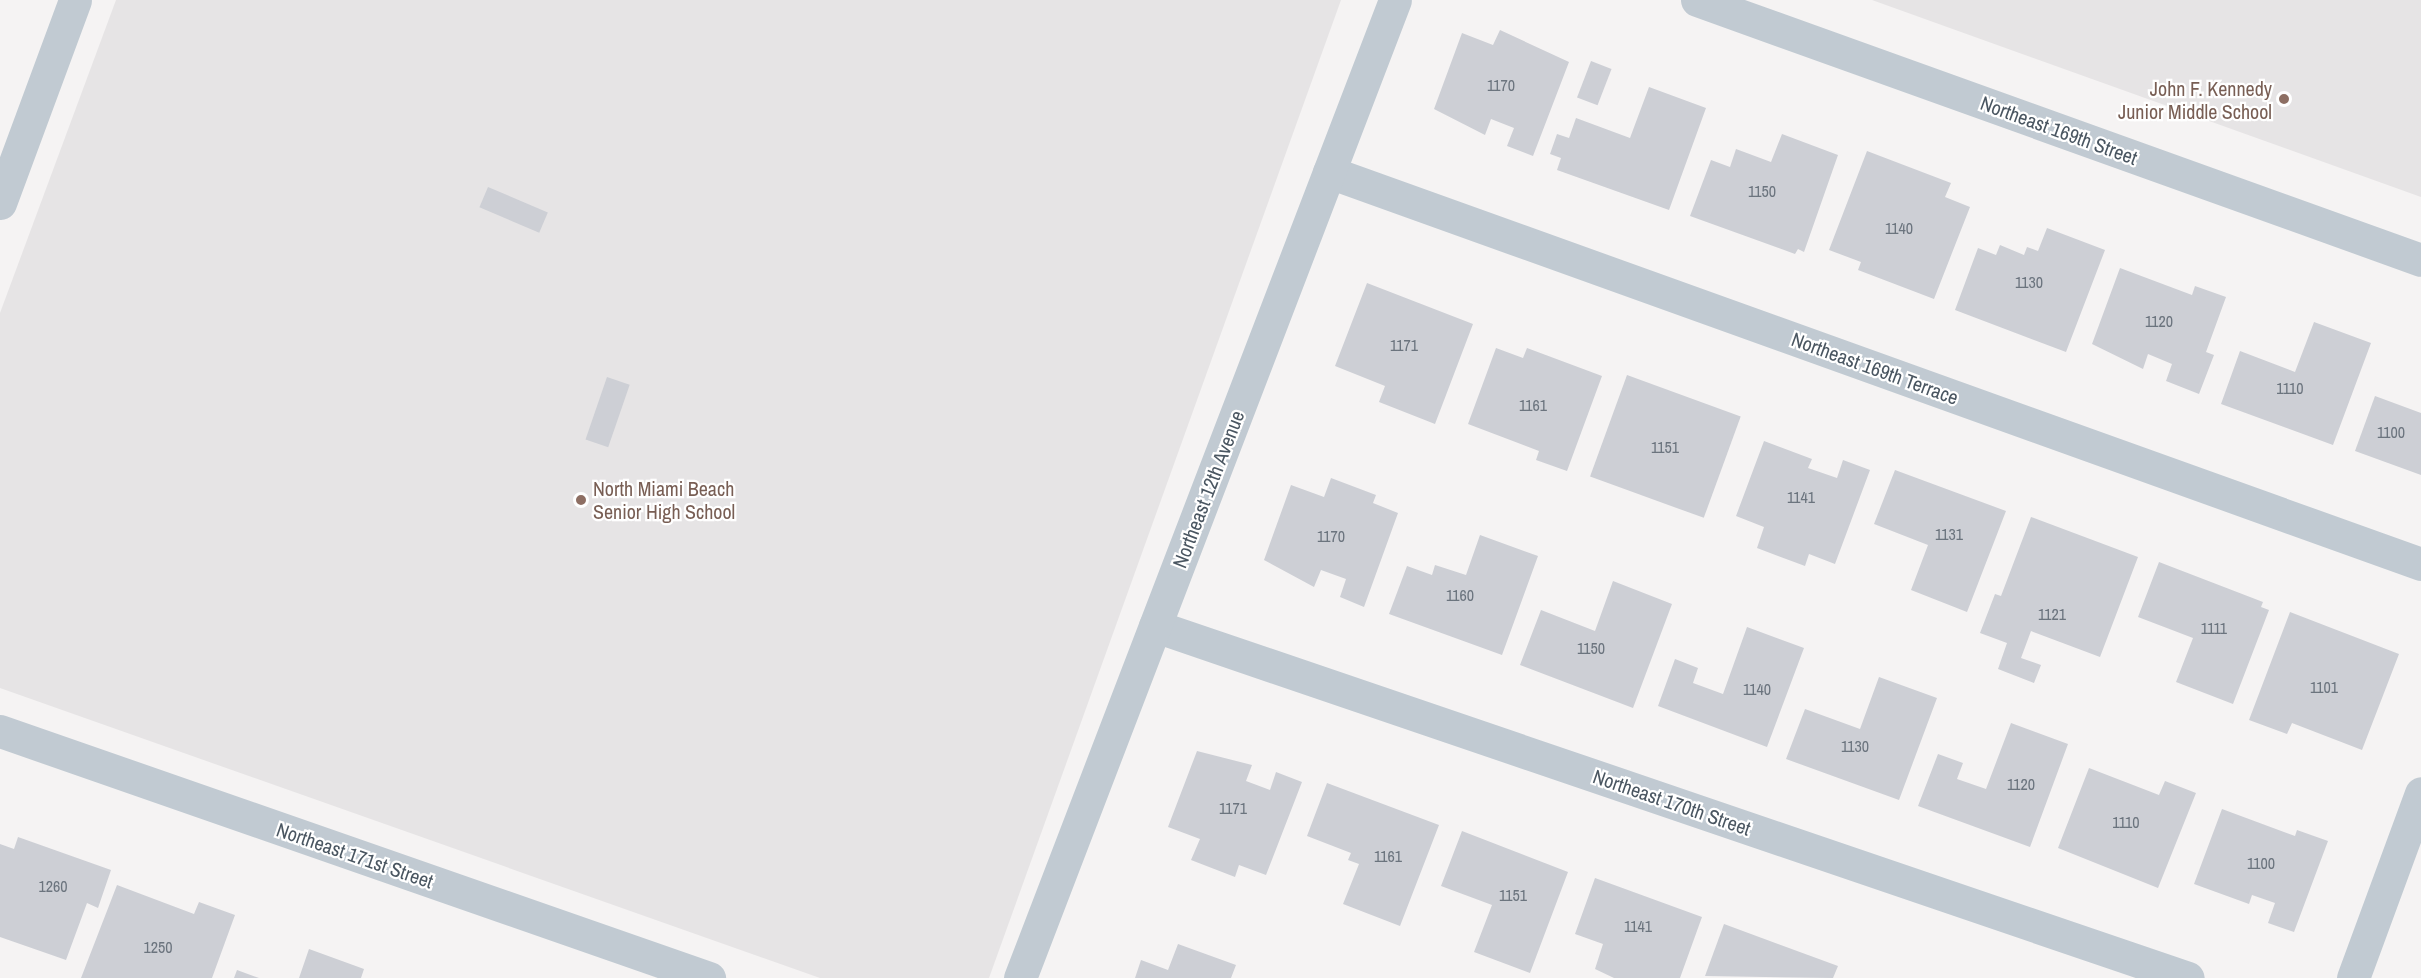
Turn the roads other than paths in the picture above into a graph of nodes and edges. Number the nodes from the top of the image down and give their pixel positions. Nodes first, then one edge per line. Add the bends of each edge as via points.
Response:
1 (75, 0) edge
2 (1395, 0) edge
3 (1697, 0) edge
4 (1329, 172) junction
5 (0, 203) edge
6 (2421, 260) edge
7 (2421, 564) edge
8 (1155, 626) junction
9 (0, 731) edge
10 (2421, 793) edge
11 (709, 978) edge
12 (1020, 978) edge
13 (2188, 978) edge
14 (2353, 978) edge

1 - 5 street
2 - 4 street, Northeast 12th Avenue
3 - 6 street, Northeast 169th Street
4 - 7 street, Northeast 169th Terrace
4 - 8 street, Northeast 12th Avenue
8 - 12 street, Northeast 12th Avenue
8 - 13 street, Northeast 170th Street
9 - 11 street, Northeast 171st Street
10 - 14 street

